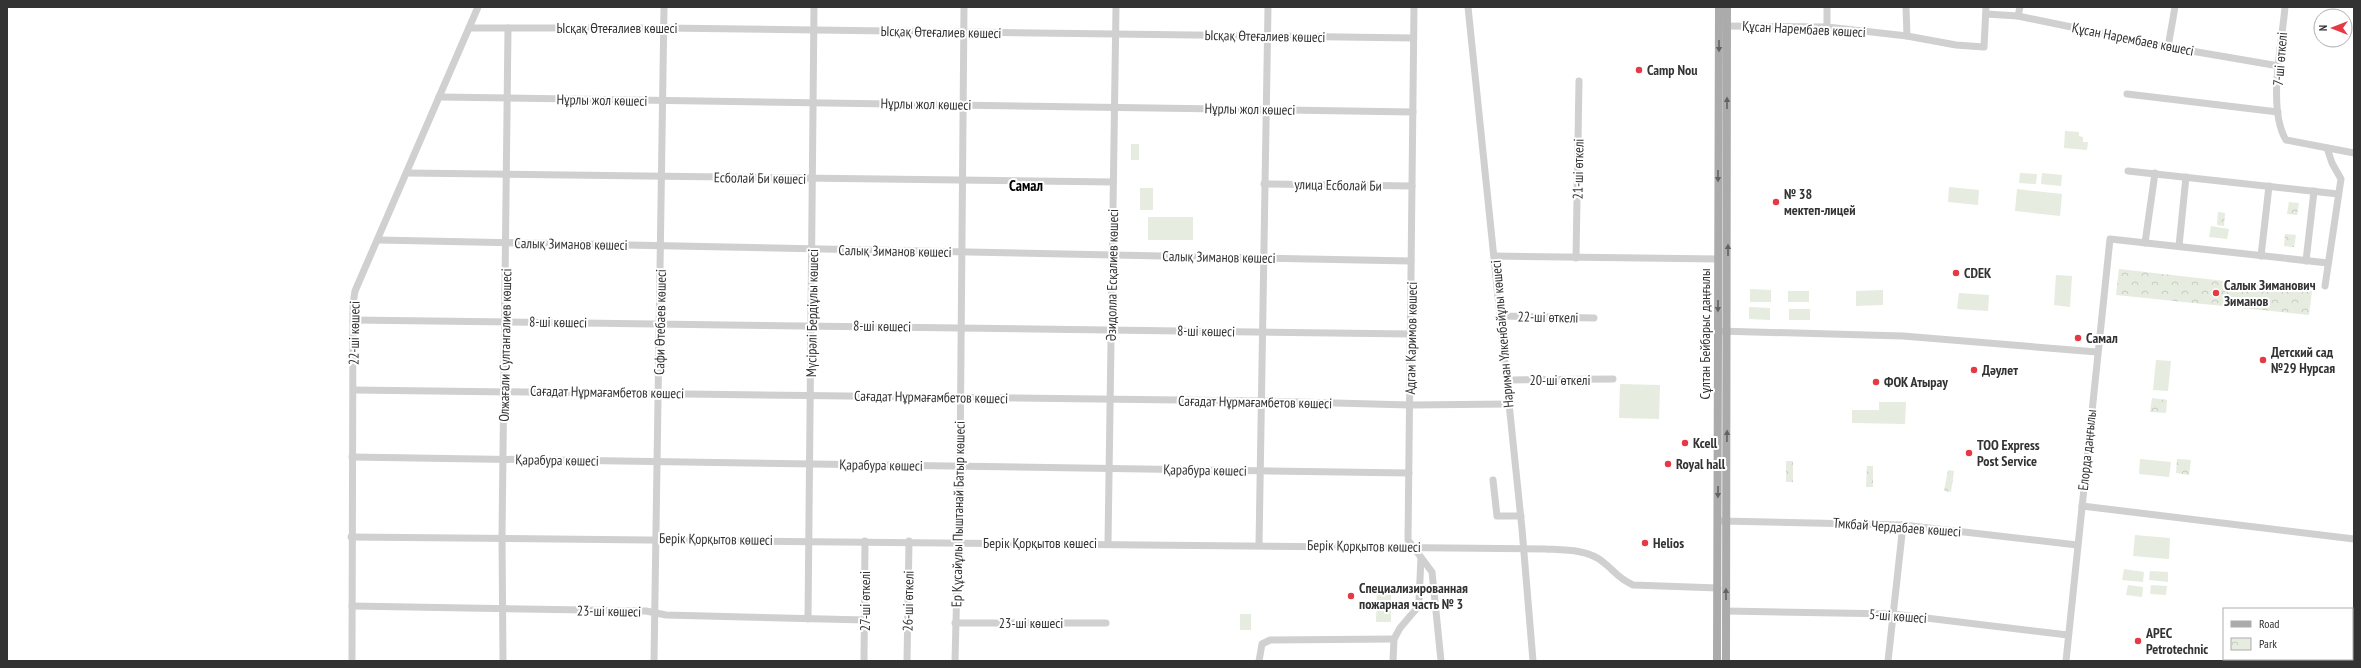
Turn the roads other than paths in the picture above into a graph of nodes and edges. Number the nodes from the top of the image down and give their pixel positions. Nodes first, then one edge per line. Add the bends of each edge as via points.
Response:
1 (478, 7) edge
2 (664, 7) edge
3 (814, 7) edge
4 (964, 7) edge
5 (1116, 7) edge
6 (1268, 7) edge
7 (1414, 7) edge
8 (1468, 7) edge
9 (1719, 7) edge
10 (1727, 7) edge
11 (1827, 7) edge
12 (1906, 7) edge
13 (2020, 7) edge
14 (2174, 7) edge
15 (2285, 7) edge
16 (1986, 11) edge
17 (2018, 16) junction
18 (1723, 26) junction
19 (1827, 27) junction
20 (469, 28) junction
21 (508, 28) junction
22 (664, 28) junction
23 (814, 30) junction
24 (964, 32) junction
25 (1116, 34) junction
26 (1267, 36) junction
27 (1907, 36) junction
28 (1413, 38) junction
29 (2168, 47) junction
30 (2280, 66) junction
31 (1579, 81) dead end
32 (2127, 94) dead end
33 (439, 97) junction
34 (509, 98) junction
35 (662, 100) junction
36 (814, 103) junction
37 (963, 105) junction
38 (1114, 107) junction
39 (1266, 110) junction
40 (1413, 112) junction
41 (2278, 112) junction
42 (2327, 148) junction
43 (2354, 153) edge
44 (2128, 172) dead end
45 (408, 173) junction
46 (508, 174) junction
47 (2155, 174) junction
48 (662, 176) junction
49 (2186, 177) junction
50 (813, 178) junction
51 (962, 180) junction
52 (1113, 182) junction
53 (1264, 184) junction
54 (1412, 186) junction
55 (2269, 186) junction
56 (2314, 191) junction
57 (2338, 194) junction
58 (379, 240) junction
59 (506, 242) junction
60 (2145, 243) junction
61 (661, 246) junction
62 (2179, 246) junction
63 (812, 249) junction
64 (961, 252) junction
65 (1112, 255) junction
66 (1495, 256) junction
67 (2261, 256) junction
68 (1263, 258) junction
69 (1576, 258) junction
70 (1718, 259) junction
71 (2306, 261) junction
72 (1411, 262) junction
73 (2328, 263) junction
74 (2325, 286) dead end
75 (1501, 316) junction
76 (1594, 318) dead end
77 (353, 320) junction
78 (506, 321) junction
79 (660, 323) junction
80 (812, 325) junction
81 (961, 327) junction
82 (1111, 330) junction
83 (1718, 331) junction
84 (1728, 331) junction
85 (1261, 332) junction
86 (1411, 334) junction
87 (2097, 352) junction
88 (1613, 379) dead end
89 (1508, 380) junction
90 (354, 390) junction
91 (504, 390) junction
92 (659, 392) junction
93 (811, 395) junction
94 (960, 398) junction
95 (1110, 400) junction
96 (1261, 401) junction
97 (1508, 404) junction
98 (1410, 405) junction
99 (352, 457) junction
100 (504, 460) junction
101 (658, 462) junction
102 (810, 464) junction
103 (960, 466) junction
104 (1109, 468) junction
105 (1260, 471) junction
106 (1409, 473) junction
107 (1494, 480) dead end
108 (2082, 506) junction
109 (1521, 516) junction
110 (1726, 521) junction
111 (1717, 522) junction
112 (1904, 525) junction
113 (351, 537) junction
114 (502, 537) junction
115 (656, 539) junction
116 (2354, 539) edge
117 (810, 540) junction
118 (865, 541) junction
119 (909, 541) junction
120 (957, 542) junction
121 (1108, 543) junction
122 (1259, 545) junction
123 (2077, 545) junction
124 (1413, 546) junction
125 (1523, 549) junction
126 (1421, 558) junction
127 (1718, 588) junction
128 (352, 606) junction
129 (502, 608) junction
130 (1726, 611) junction
131 (655, 613) junction
132 (1893, 614) junction
133 (808, 619) junction
134 (865, 620) junction
135 (955, 623) junction
136 (1106, 623) dead end
137 (2068, 635) junction
138 (1394, 639) junction
139 (352, 661) edge
140 (503, 661) edge
141 (654, 661) edge
142 (864, 661) edge
143 (907, 661) edge
144 (955, 661) edge
145 (1259, 661) edge
146 (1393, 661) edge
147 (1440, 661) edge
148 (1533, 661) edge
149 (1717, 661) edge
150 (1726, 661) edge
151 (1888, 661) edge
152 (2066, 661) edge

1 - 20 street, 22-ші көшесі
2 - 22 street, Сафи Өтебаев көшесі
3 - 23 street, Мүсірәлі Бердіұлы көшесі
4 - 24 street, Ер Құсайұлы Пыштанай Батыр көшесі
5 - 25 street, Әзидолла Есқалиев көшесі
6 - 26 street
7 - 28 street, Адгам Каримов көшесі
8 - 66 street, Нариман Үлкенбайұлы көшесі
9 - 18 main road, Сұлтан Бейбарыс даңғылы
10 - 18 main road, Сұлтан Бейбарыс даңғылы
11 - 19 street
12 - 27 street
13 - 17 street
14 - 29 street
15 - 30 street, 7-ші өткелі
16 - 17 street, Құсан Нарембаев көшесі
16 - 27 street, Құсан Нарембаев көшесі via 1984,47
17 - 29 street, Құсан Нарембаев көшесі
18 - 19 street, Құсан Нарембаев көшесі
18 -> 70 main road, Сұлтан Бейбарыс даңғылы
84 -> 18 main road, Сұлтан Бейбарыс даңғылы
19 - 27 street, Құсан Нарембаев көшесі
20 - 21 street, Ысқақ Өтеғалиев көшесі
20 - 33 street, 22-ші көшесі
21 - 22 street, Ысқақ Өтеғалиев көшесі
21 - 34 street, Олжағали Султангалиев көшесі
22 - 23 street, Ысқақ Өтеғалиев көшесі
22 - 35 street, Сафи Өтебаев көшесі
23 - 24 street, Ысқақ Өтеғалиев көшесі
23 - 36 street, Мүсірәлі Бердіұлы көшесі
24 - 25 street, Ысқақ Өтеғалиев көшесі
24 - 37 street, Ер Құсайұлы Пыштанай Батыр көшесі
25 - 26 street, Ысқақ Өтеғалиев көшесі
25 - 38 street, Әзидолла Есқалиев көшесі
26 - 28 street, Ысқақ Өтеғалиев көшесі
26 - 39 street
28 - 40 street, Адгам Каримов көшесі
29 - 30 street, Құсан Нарембаев көшесі
30 - 41 street, 7-ші өткелі
31 - 69 street, 21-ші өткелі
32 - 41 street
33 - 34 street, Нұрлы жол көшесі
33 - 45 street, 22-ші көшесі
34 - 35 street, Нұрлы жол көшесі
34 - 46 street, Олжағали Султангалиев көшесі
35 - 36 street, Нұрлы жол көшесі
35 - 48 street, Сафи Өтебаев көшесі
36 - 37 street, Нұрлы жол көшесі
36 - 50 street, Мүсірәлі Бердіұлы көшесі
37 - 38 street, Нұрлы жол көшесі
37 - 51 street, Ер Құсайұлы Пыштанай Батыр көшесі
38 - 39 street, Нұрлы жол көшесі
38 - 52 street, Әзидолла Есқалиев көшесі
39 - 40 street, Нұрлы жол көшесі
39 - 53 street
40 - 54 street, Адгам Каримов көшесі
41 - 42 street, 7-ші өткелі via 2281,131 2286,140
42 - 43 street
42 - 57 street via 2340,176
44 - 47 street
45 - 46 street, Есболай Би көшесі
45 - 58 street, 22-ші көшесі
46 - 48 street, Есболай Би көшесі
46 - 59 street, Олжағали Султангалиев көшесі
47 - 49 street
47 - 60 street
48 - 50 street, Есболай Би көшесі
48 - 61 street, Сафи Өтебаев көшесі
49 - 55 street
49 - 62 street
50 - 51 street, Есболай Би көшесі
50 - 63 street, Мүсірәлі Бердіұлы көшесі
51 - 52 street, Есболай Би көшесі
51 - 64 street, Ер Құсайұлы Пыштанай Батыр көшесі
52 - 65 street, Әзидолла Есқалиев көшесі
53 - 54 street, улица Есболай Би
53 - 68 street
54 - 72 street, Адгам Каримов көшесі
55 - 56 street
55 - 67 street
56 - 57 street
56 - 71 street
57 - 73 street
58 - 59 street, Салық Зиманов көшесі
58 - 77 street, 22-ші көшесі via 355,292
59 - 61 street, Салық Зиманов көшесі
59 - 78 street, Олжағали Султангалиев көшесі
60 - 62 street
60 - 87 street, Елорда даңғылы via 2110,239
61 - 63 street, Салық Зиманов көшесі
61 - 79 street, Сафи Өтебаев көшесі
62 - 67 street
63 - 64 street, Салық Зиманов көшесі
63 - 80 street, Мүсірәлі Бердіұлы көшесі
64 - 65 street, Салық Зиманов көшесі
64 - 81 street, Ер Құсайұлы Пыштанай Батыр көшесі
65 - 68 street, Салық Зиманов көшесі
65 - 82 street, Әзидолла Есқалиев көшесі
66 - 69 street
66 - 75 street, Нариман Үлкенбайұлы көшесі
67 - 71 street
68 - 72 street, Салық Зиманов көшесі
68 - 85 street
69 - 70 street
70 -> 83 main road, Сұлтан Бейбарыс даңғылы
71 - 73 street
72 - 86 street, Адгам Каримов көшесі
73 - 74 street
75 - 76 street, 22-ші өткелі
75 - 89 street, Нариман Үлкенбайұлы көшесі
77 - 78 street, 8-шi көшесi
77 - 90 street, 22-ші көшесі
78 - 79 street, 8-шi көшесi
78 - 91 street, Олжағали Султангалиев көшесі
79 - 80 street, 8-шi көшесi
79 - 92 street, Сафи Өтебаев көшесі
80 - 81 street, 8-шi көшесi
80 - 93 street, Мүсірәлі Бердіұлы көшесі
81 - 82 street, 8-шi көшесi
81 - 94 street, Ер Құсайұлы Пыштанай Батыр көшесі
82 - 85 street, 8-шi көшесi
82 - 95 street, Әзидолла Есқалиев көшесі
83 - 84 street
83 -> 111 main road, Сұлтан Бейбарыс даңғылы
84 - 87 street via 1903,336
110 -> 84 main road, Сұлтан Бейбарыс даңғылы
85 - 86 street, 8-шi көшесi
85 - 96 street
86 - 98 street, Адгам Каримов көшесі
87 - 108 street, Елорда даңғылы
88 - 89 street, 20-ші өткелі
89 - 97 street, Нариман Үлкенбайұлы көшесі
90 - 91 street, Сағадат Нұрмағамбетов көшесі
90 - 99 street, 22-ші көшесі
91 - 92 street, Сағадат Нұрмағамбетов көшесі
91 - 100 street, Олжағали Султангалиев көшесі
92 - 93 street, Сағадат Нұрмағамбетов көшесі
92 - 101 street, Сафи Өтебаев көшесі
93 - 94 street, Сағадат Нұрмағамбетов көшесі
93 - 102 street, Мүсірәлі Бердіұлы көшесі
94 - 95 street, Сағадат Нұрмағамбетов көшесі
94 - 103 street, Ер Құсайұлы Пыштанай Батыр көшесі
95 - 96 street, Сағадат Нұрмағамбетов көшесі
95 - 104 street, Әзидолла Есқалиев көшесі
96 - 98 street, Сағадат Нұрмағамбетов көшесі
96 - 105 street
97 - 98 street, Сағадат Нұрмағамбетов көшесі
97 - 109 street, Нариман Үлкенбайұлы көшесі
98 - 106 street, Адгам Каримов көшесі
99 - 100 street, Қарабура көшесі
99 - 113 street, 22-ші көшесі
100 - 101 street, Қарабура көшесі
100 - 114 street, Олжағали Султангалиев көшесі
101 - 102 street, Қарабура көшесі
101 - 115 street, Сафи Өтебаев көшесі
102 - 103 street, Қарабура көшесі
102 - 117 street, Мүсірәлі Бердіұлы көшесі
103 - 104 street, Қарабура көшесі
103 - 120 street, Ер Құсайұлы Пыштанай Батыр көшесі
104 - 105 street, Қарабура көшесі
104 - 121 street, Әзидолла Есқалиев көшесі
105 - 106 street, Қарабура көшесі
105 - 122 street
106 - 124 street, Адгам Каримов көшесі via 1408,540
107 - 109 street via 1497,516
108 - 116 street
108 - 123 street, Елорда даңғылы
109 - 125 street, Нариман Үлкенбайұлы көшесі
110 - 111 street, Тмкбай Чердабаев көшесі
110 - 112 street, Тмкбай Чердабаев көшесі
130 -> 110 main road, Сұлтан Бейбарыс даңғылы
111 - 127 main road, Сұлтан Бейбарыс даңғылы
112 - 123 street, Тмкбай Чердабаев көшесі
112 - 132 street
113 - 114 street, Берік Қорқытов көшесі
113 - 128 street, 22-ші көшесі
114 - 115 street, Берік Қорқытов көшесі
114 - 129 street, Олжағали Султангалиев көшесі
115 - 117 street, Берік Қорқытов көшесі
115 - 131 street, Сафи Өтебаев көшесі
117 - 118 street, Берік Қорқытов көшесі
117 - 133 street, Мүсірәлі Бердіұлы көшесі
118 - 119 street, Берік Қорқытов көшесі
118 - 134 street, 27-ші өткелі
119 - 120 street, Берік Қорқытов көшесі
119 - 143 street, 26-ші өткелі
120 - 121 street, Берік Қорқытов көшесі
120 - 135 street, Ер Құсайұлы Пыштанай Батыр көшесі
121 - 122 street, Берік Қорқытов көшесі
122 - 124 street, Берік Қорқытов көшесі
123 - 137 street, Елорда даңғылы
124 - 125 street, Берік Қорқытов көшесі
124 - 126 street, Адгам Каримов көшесі
125 - 127 street, Берік Қорқытов көшесі via 1570,550 1591,555 1603,561 1620,580 1632,585
125 - 148 street, Нариман Үлкенбайұлы көшесі
126 - 138 street via 1417,608
126 - 147 street, Адгам Каримов көшесі via 1432,572
127 - 149 main road, Сұлтан Бейбарыс даңғылы
128 - 129 street, 23-шi көшесi
128 - 139 street, 22-ші көшесі
129 - 131 street, 23-шi көшесi
129 - 140 street, Олжағали Султангалиев көшесі
130 - 132 street, 5-ші көшесі
130 - 150 main road, Сұлтан Бейбарыс даңғылы
131 - 133 street, 23-шi көшесi
131 - 141 street, Сафи Өтебаев көшесі
132 - 137 street, 5-ші көшесі
132 - 151 street
133 - 134 street, 23-шi көшесi
134 - 142 street, 27-ші өткелі
135 - 136 street, 23-шi көшесi
135 - 144 street, Ер Құсайұлы Пыштанай Батыр көшесі
137 - 152 street, Елорда даңғылы
138 - 145 street via 1270,640 1262,644
138 - 146 street

